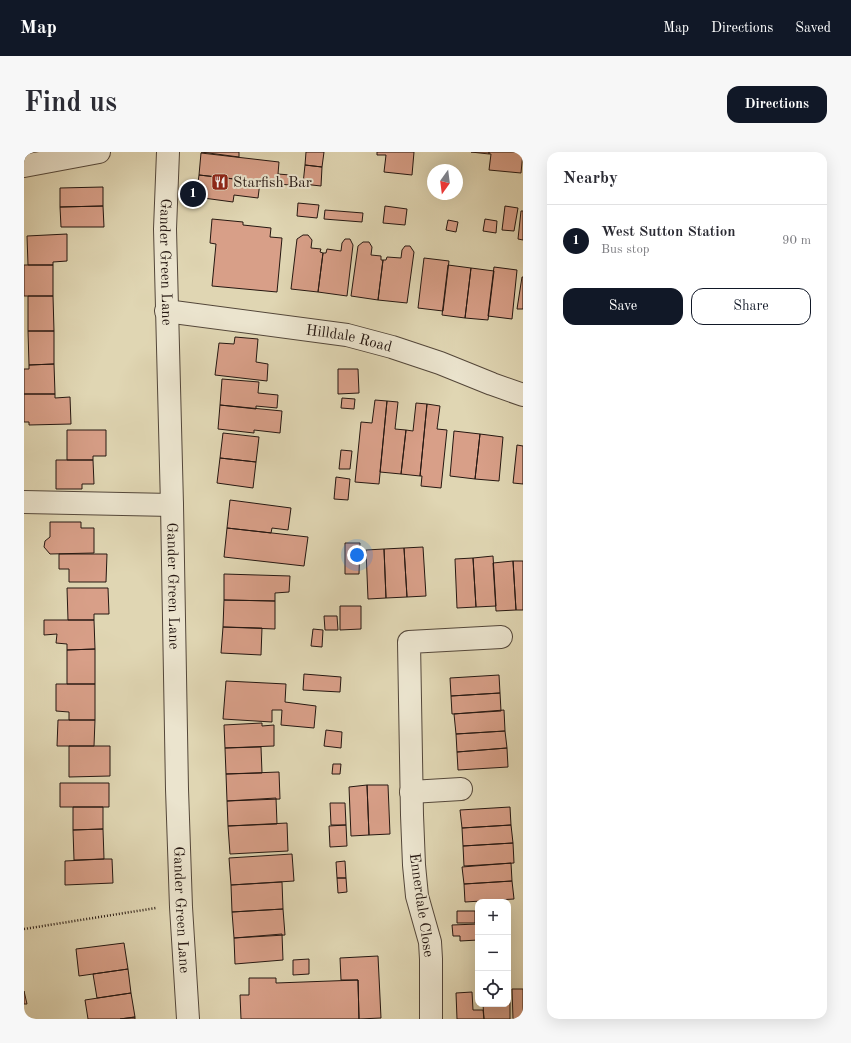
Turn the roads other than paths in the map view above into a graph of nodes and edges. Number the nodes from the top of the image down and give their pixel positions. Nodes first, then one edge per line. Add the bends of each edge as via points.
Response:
1 (99, 152) edge
2 (168, 152) edge
3 (24, 166) edge
4 (166, 311) junction
5 (523, 394) edge
6 (24, 502) edge
7 (172, 505) junction
8 (501, 637) dead end
9 (461, 789) dead end
10 (411, 792) junction
11 (188, 1019) edge
12 (431, 1019) edge

1 - 3 street
2 - 4 street, Gander Green Lane via 165,229
4 - 5 street, Hilldale Road via 347,335 426,358
4 - 7 street, Gander Green Lane
6 - 7 street
7 - 11 street, Gander Green Lane via 177,789
8 - 10 street, Ennerdale Close via 409,642
9 - 10 street
10 - 12 street, Ennerdale Close via 414,865 418,896 430,942

